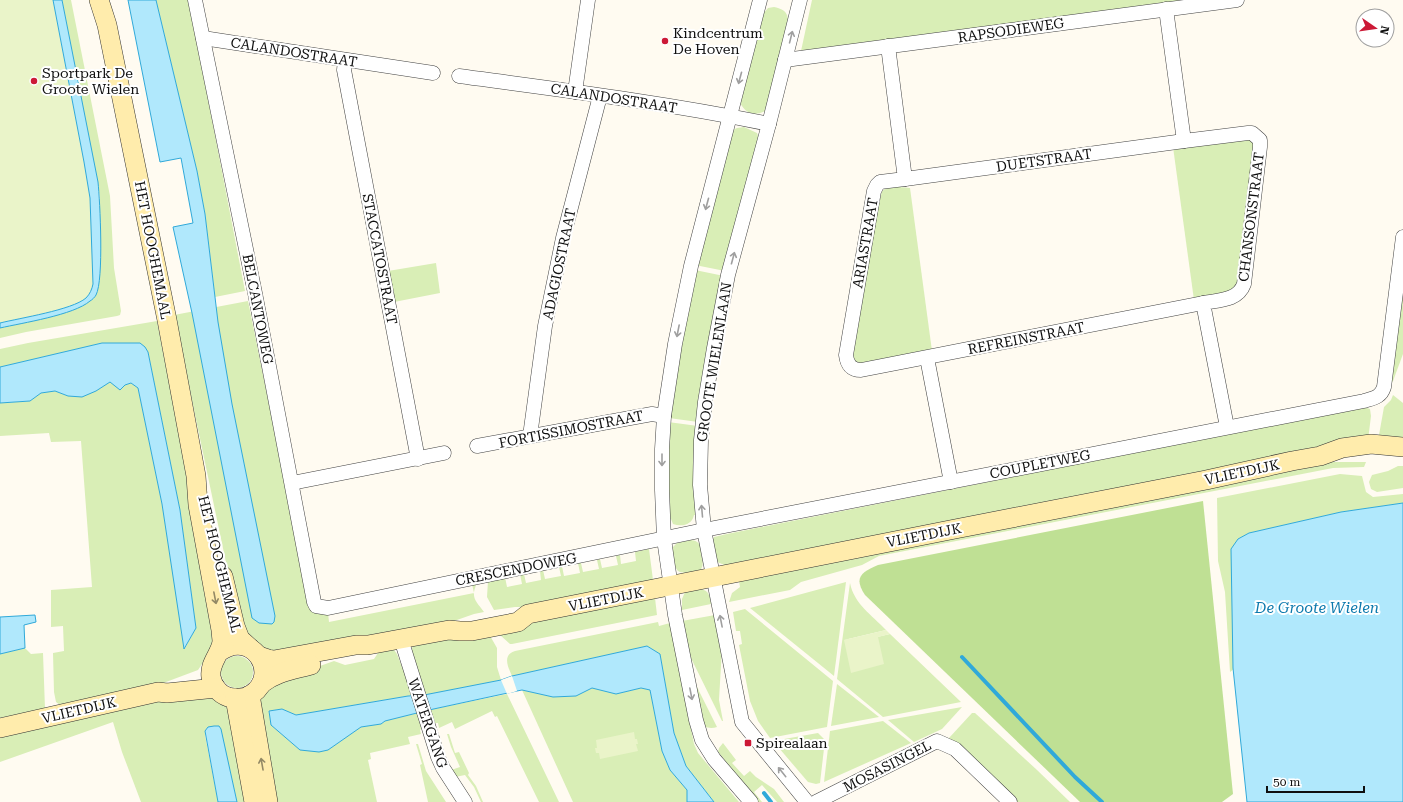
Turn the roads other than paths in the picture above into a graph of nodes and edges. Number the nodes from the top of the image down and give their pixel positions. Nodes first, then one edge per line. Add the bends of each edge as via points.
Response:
1 (100, 0) edge
2 (106, 0) edge
3 (195, 0) edge
4 (588, 0) edge
5 (760, 0) edge
6 (1237, 0) edge
7 (798, 1) edge
8 (1166, 9) junction
9 (107, 25) junction
10 (203, 38) junction
11 (888, 46) junction
12 (345, 60) junction
13 (785, 60) junction
14 (433, 73) dead end
15 (459, 76) dead end
16 (575, 92) junction
17 (600, 96) junction
18 (730, 116) junction
19 (769, 124) junction
20 (1184, 141) junction
21 (905, 179) junction
22 (1403, 237) edge
23 (1203, 303) junction
24 (927, 358) junction
25 (850, 367) joint
26 (664, 416) junction
27 (1227, 427) junction
28 (530, 436) junction
29 (477, 446) dead end
30 (1403, 447) edge
31 (1403, 452) edge
32 (444, 453) dead end
33 (1320, 456) junction
34 (418, 459) junction
35 (196, 476) junction
36 (951, 482) junction
37 (292, 483) junction
38 (704, 530) junction
39 (664, 539) junction
40 (712, 577) junction
41 (671, 586) junction
42 (328, 608) joint
43 (401, 639) junction
44 (368, 645) junction
45 (254, 652) junction
46 (214, 661) junction
47 (216, 688) junction
48 (158, 692) junction
49 (248, 692) junction
50 (0, 728) edge
51 (254, 802) edge
52 (268, 802) edge
53 (464, 802) edge
54 (751, 802) edge
55 (807, 802) edge
56 (816, 802) edge
57 (1010, 802) edge

1 - 9 street, HET HOOGHEMAAL
2 - 9 street, HET HOOGHEMAAL
3 - 10 street, BELCANTOWEG
4 - 16 street
5 -> 18 street
6 - 8 street, RAPSODIEWEG
13 -> 7 street, GROOTE WIELENLAAN
8 - 11 street, RAPSODIEWEG
8 - 20 street
9 - 35 street, HET HOOGHEMAAL
10 - 12 street, CALANDOSTRAAT
10 - 37 street, BELCANTOWEG
11 - 13 street, RAPSODIEWEG
11 - 21 street
12 - 14 street, CALANDOSTRAAT
12 - 34 street, STACCATOSTRAAT via 344,70
13 - 19 street, GROOTE WIELENLAAN
15 - 16 street, CALANDOSTRAAT
16 - 17 street, CALANDOSTRAAT
17 - 18 street, CALANDOSTRAAT
17 - 28 street, ADAGIOSTRAAT via 563,238 546,326
18 - 19 street, CALANDOSTRAAT
18 -> 26 street via 691,266
38 -> 19 street, GROOTE WIELENLAAN via 700,484 701,440 714,348 728,274
20 - 21 street, DUETSTRAAT
20 - 23 street, CHANSONSTRAAT via 1248,133 1252,133 1260,140 1242,290 1232,297
21 - 25 street, ARIASTRAAT via 880,182 874,191 846,355
22 - 27 street, COUPLETWEG via 1382,393 1377,398 1364,401
23 - 24 street, REFREINSTRAAT
23 - 27 street
24 - 25 street, REFREINSTRAAT via 861,370
24 - 36 street
26 - 28 street, FORTISSIMOSTRAAT via 652,414
26 -> 39 street
27 - 36 street, COUPLETWEG
28 - 29 street, FORTISSIMOSTRAAT
30 - 33 street, VLIETDIJK via 1371,444 1342,448
31 - 33 street, VLIETDIJK via 1369,457
32 - 34 street
33 - 40 street, VLIETDIJK
34 - 37 street
35 - 45 street, HET HOOGHEMAAL via 207,503 235,626 240,639
35 -> 46 street, HET HOOGHEMAAL via 198,505 221,630 222,642
36 - 38 street, COUPLETWEG
37 - 42 street, BELCANTOWEG via 314,602 316,606
38 - 39 street, CRESCENDOWEG
38 - 40 street, GROOTE WIELENLAAN
39 - 41 street
39 - 42 street, CRESCENDOWEG
40 - 41 street, VLIETDIJK
55 -> 40 street, GROOTE WIELENLAAN via 742,722
41 - 43 street, VLIETDIJK via 528,614 516,611 479,617 458,623 449,630
41 -> 54 street via 702,740 714,759
43 - 44 street, VLIETDIJK
43 - 53 street, WATERGANG via 443,768
44 - 45 street, VLIETDIJK via 274,660
44 - 49 street, VLIETDIJK via 358,651 276,674
45 - 46 street via 240,645 231,646 224,648
45 - 49 street via 262,661 264,676
46 - 47 street via 212,682
46 - 48 street, VLIETDIJK
47 - 48 street, VLIETDIJK
47 - 49 street via 227,696
48 - 50 street, VLIETDIJK
49 - 51 street
52 -> 49 street
56 - 57 street, MOSASINGEL via 937,741 955,748

